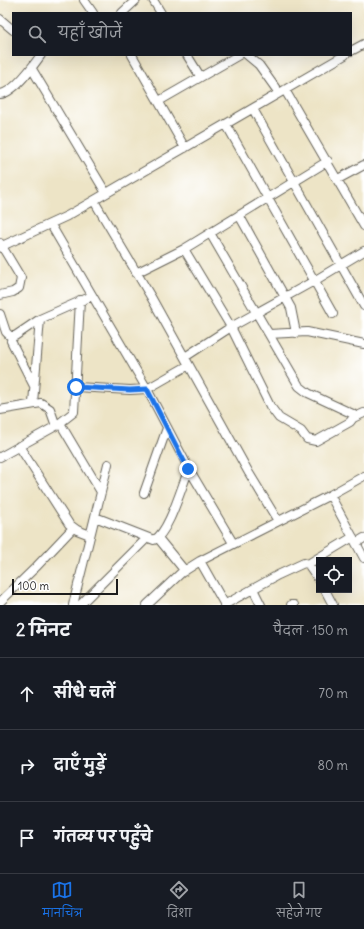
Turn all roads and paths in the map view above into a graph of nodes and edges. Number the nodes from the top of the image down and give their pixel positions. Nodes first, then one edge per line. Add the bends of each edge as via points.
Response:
1 (84, 0) edge
2 (136, 0) edge
3 (153, 0) edge
4 (92, 12) edge
5 (123, 12) edge
6 (160, 12) edge
7 (0, 19) edge
8 (12, 29) edge
9 (364, 44) edge
10 (352, 50) edge
11 (40, 56) edge
12 (133, 56) edge
13 (188, 56) edge
14 (237, 56) edge
15 (248, 56) edge
16 (343, 56) edge
17 (32, 69) junction
18 (200, 76) junction
19 (282, 92) junction
20 (0, 94) edge
21 (159, 100) junction
22 (253, 109) junction
23 (226, 124) junction
24 (185, 148) junction
25 (328, 161) junction
26 (364, 165) edge
27 (338, 179) junction
28 (294, 182) junction
29 (106, 193) junction
30 (269, 197) junction
31 (94, 201) junction
32 (240, 215) junction
33 (51, 225) junction
34 (364, 226) edge
35 (210, 233) junction
36 (1, 245) edge
37 (184, 249) junction
38 (364, 251) edge
39 (341, 266) junction
40 (136, 273) junction
41 (314, 281) junction
42 (0, 295) edge
43 (92, 296) junction
44 (284, 297) junction
45 (80, 300) junction
46 (364, 306) edge
47 (257, 312) junction
48 (0, 314) edge
49 (333, 314) dead end
50 (40, 320) junction
51 (231, 327) junction
52 (296, 333) junction
53 (269, 334) junction
54 (11, 341) dead end
55 (364, 344) edge
56 (185, 357) junction
57 (189, 365) junction
58 (34, 387) junction
59 (76, 387) junction
60 (147, 389) junction
61 (33, 403) junction
62 (0, 410) edge
63 (364, 413) edge
64 (353, 418) junction
65 (58, 425) junction
66 (167, 428) junction
67 (19, 446) junction
68 (0, 457) edge
69 (108, 464) dead end
70 (188, 469) junction
71 (364, 476) edge
72 (101, 492) junction
73 (144, 493) dead end
74 (330, 495) junction
75 (95, 517) junction
76 (278, 521) junction
77 (73, 528) junction
78 (90, 535) junction
79 (147, 538) junction
80 (158, 538) junction
81 (364, 538) edge
82 (354, 540) junction
83 (233, 543) junction
84 (364, 558) edge
85 (200, 561) junction
86 (308, 564) junction
87 (185, 571) junction
88 (316, 576) edge
89 (253, 588) junction
90 (327, 593) edge
91 (0, 602) edge
92 (73, 605) edge
93 (80, 605) edge
94 (147, 605) edge
95 (225, 605) edge
96 (260, 605) edge
97 (333, 605) edge

1 - 4 street
2 - 5 street
3 - 6 street
7 - 8 street
9 - 10 street
11 - 17 street
12 - 21 street
13 - 18 street
14 - 18 street
15 - 19 street
16 - 19 street
17 - 20 street via 7,92
17 - 29 street
18 - 21 street
19 - 22 street
19 - 25 street
21 - 24 street
22 - 23 street
22 - 28 street
23 - 24 street
23 - 30 street
24 - 29 street
25 - 27 street
25 - 28 street
26 - 27 street
27 - 34 street
28 - 30 street
28 - 39 street
29 - 31 street
30 - 32 street
30 - 41 street
31 - 33 street
31 - 40 street
32 - 35 street
32 - 44 street
33 - 36 street
33 - 43 street
35 - 37 street
35 - 47 street
36 - 42 street via 21,278 19,288
37 - 40 street
37 - 51 street
38 - 39 street
39 - 41 street
39 - 46 street
40 - 56 street
41 - 44 street
41 - 49 street
43 - 45 street
43 - 60 street
44 - 47 street
44 - 52 street via 293,313
45 - 50 street
45 - 59 street
47 - 51 street
47 - 53 street
48 - 50 street via 10,336 21,334
50 - 58 street
51 - 56 street
51 - 64 street via 270,406 279,418 301,431 307,439 316,441
52 - 53 street
52 - 55 street via 319,334
53 - 64 street via 299,386 348,411 353,414
54 - 58 street
56 - 57 street
57 - 60 street
57 - 76 street
58 - 61 street
59 - 60 street
59 - 65 street via 74,412
60 - 66 street
61 - 62 street
61 - 65 street via 46,405
63 - 64 street
65 - 67 street
65 - 72 street
66 - 70 street
66 - 73 street
67 - 68 street
67 - 77 street
69 - 72 street
70 - 80 street via 166,526
70 - 83 street
71 - 74 street
72 - 75 street
74 - 76 street
74 - 82 street
75 - 78 street
75 - 79 street
76 - 83 street
77 - 78 street
77 - 91 street
78 - 92 street
79 - 80 street
79 - 93 street
80 - 87 street
81 - 82 street
82 - 84 street
82 - 86 street
83 - 85 street
85 - 87 street
85 - 95 street
86 - 88 street
86 - 89 street
87 - 94 street
89 - 95 street
89 - 96 street
90 - 97 street

